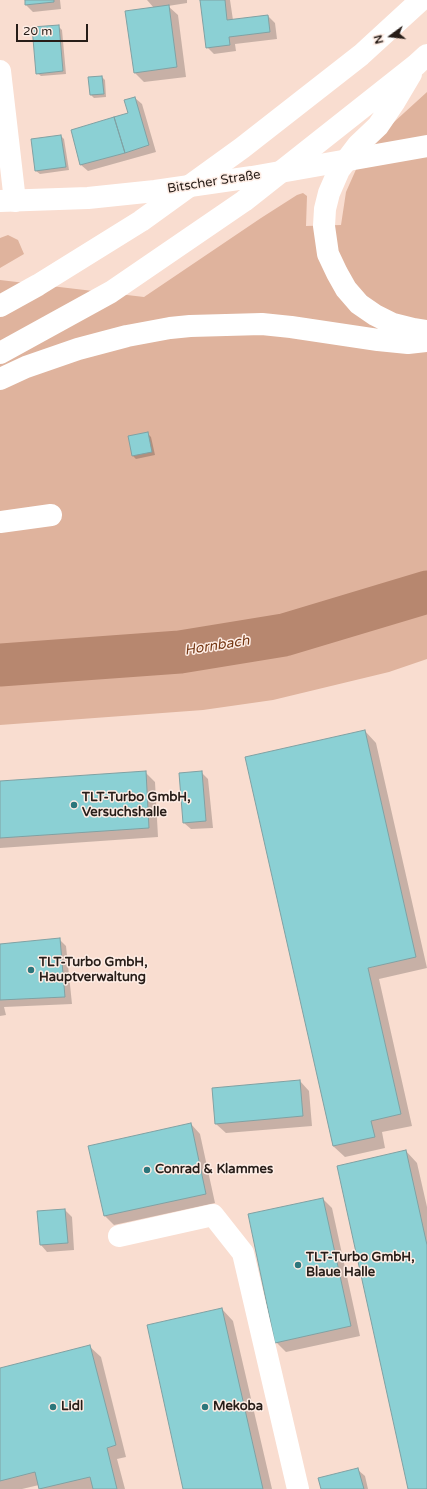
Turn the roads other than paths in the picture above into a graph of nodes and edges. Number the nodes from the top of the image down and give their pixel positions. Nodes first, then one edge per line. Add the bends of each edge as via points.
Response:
1 (421, 0) edge
2 (422, 60) edge
3 (0, 71) edge
4 (427, 146) edge
5 (8, 201) edge
6 (0, 306) edge
7 (427, 331) edge
8 (427, 341) edge
9 (0, 353) edge
10 (0, 379) edge
11 (51, 515) dead end
12 (0, 522) edge
13 (119, 1236) dead end
14 (298, 1489) edge

1 - 6 main road via 361,55 242,148 141,221
2 - 7 main road via 378,126 358,145 339,170 329,193 324,226 328,254 336,272 359,304 393,324
2 - 9 main road via 244,201 111,292
3 - 5 main road
4 - 5 main road, Bitscher Straße via 252,177 155,191 88,198
8 - 10 main road via 408,343 378,340 262,324 183,327 128,336 78,349
11 - 12 main road
13 - 14 main road via 213,1216 243,1254

